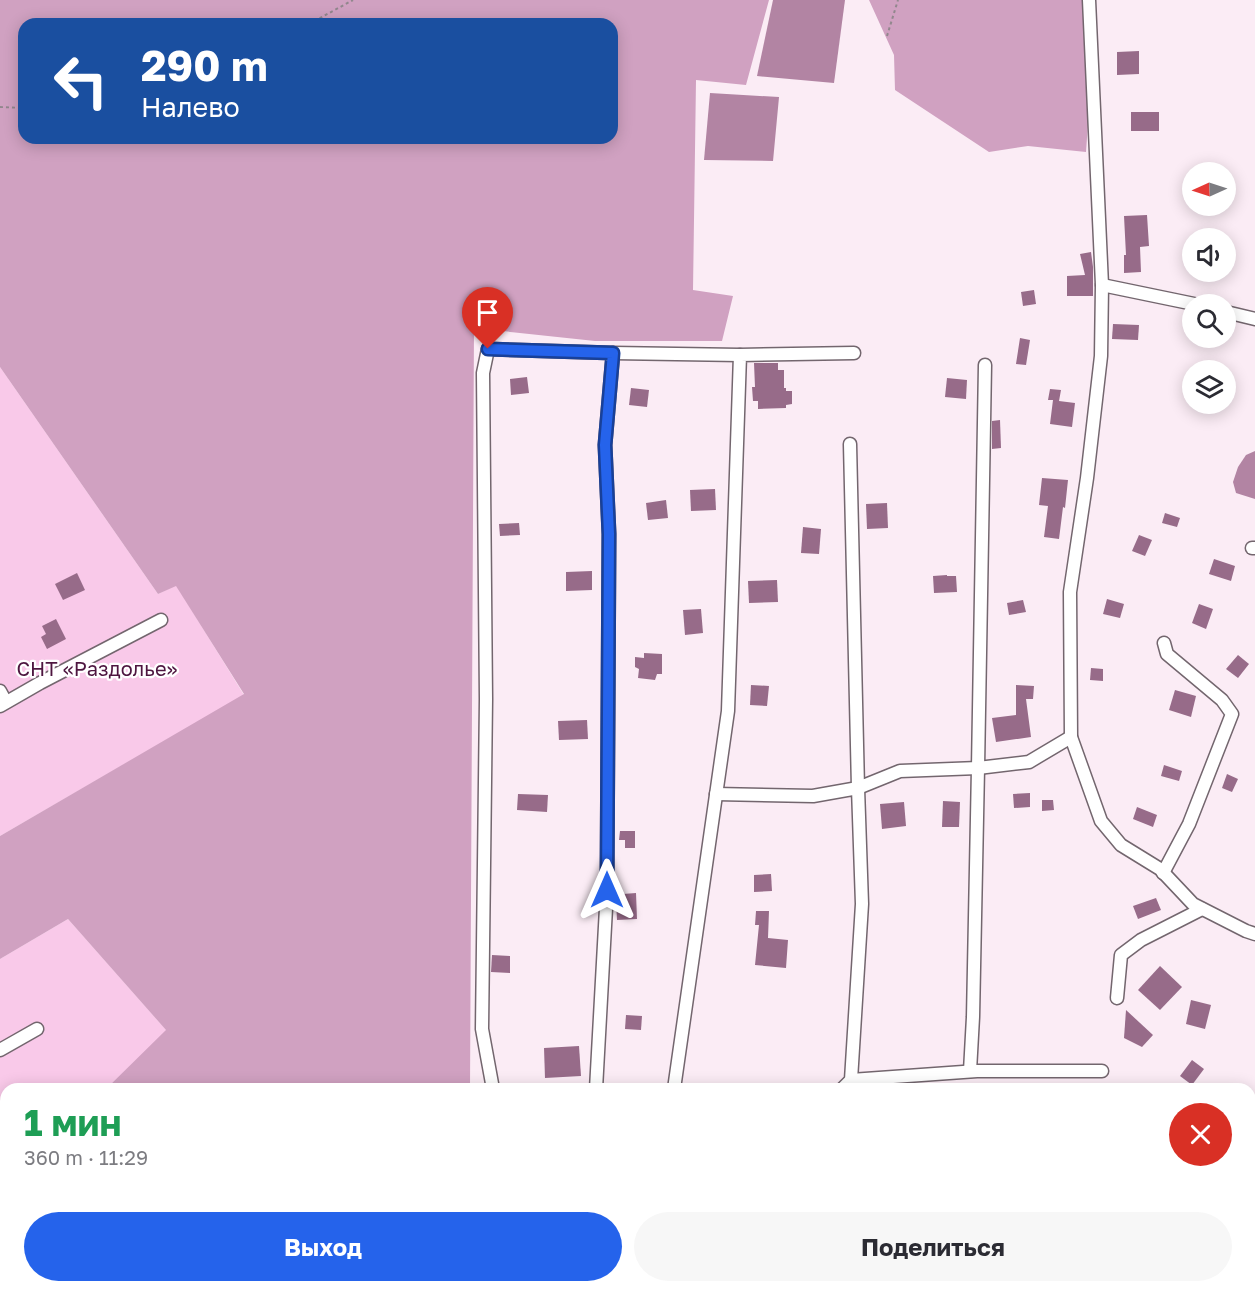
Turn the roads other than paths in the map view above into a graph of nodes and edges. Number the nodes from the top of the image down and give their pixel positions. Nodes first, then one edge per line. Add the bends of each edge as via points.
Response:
1 (1089, 0) edge
2 (1102, 285) junction
3 (1182, 302) edge
4 (1236, 314) edge
5 (1255, 319) edge
6 (613, 353) junction
7 (854, 353) dead end
8 (740, 355) junction
9 (985, 365) dead end
10 (850, 444) dead end
11 (161, 620) dead end
12 (1164, 642) dead end
13 (2, 700) edge
14 (1071, 737) junction
15 (978, 768) junction
16 (858, 788) junction
17 (716, 794) junction
18 (1164, 873) junction
19 (1202, 909) junction
20 (1255, 934) edge
21 (1117, 998) dead end
22 (37, 1029) dead end
23 (0, 1050) edge
24 (970, 1071) junction
25 (1102, 1071) dead end
26 (492, 1083) edge
27 (596, 1083) edge
28 (675, 1083) edge
29 (847, 1083) edge
30 (865, 1083) edge

1 - 2 street
2 - 3 street
2 - 14 street via 1101,357 1070,592
4 - 5 street
6 - 8 street
6 - 26 street via 488,349 483,373 486,699 482,1029
6 - 27 street via 605,445 609,534 607,890
7 - 8 street
8 - 17 street via 728,711
9 - 15 street
10 - 16 street
11 - 13 street
12 - 18 street via 1167,654 1232,714 1190,824
14 - 15 street via 1029,762
14 - 18 street via 1101,821 1121,845
15 - 16 street via 900,771
15 - 24 street
16 - 17 street via 813,796
16 - 29 street via 862,904
17 - 28 street
18 - 19 street
19 - 20 street
19 - 21 street via 1141,940 1121,955
22 - 23 street
24 - 25 street
24 - 30 street

